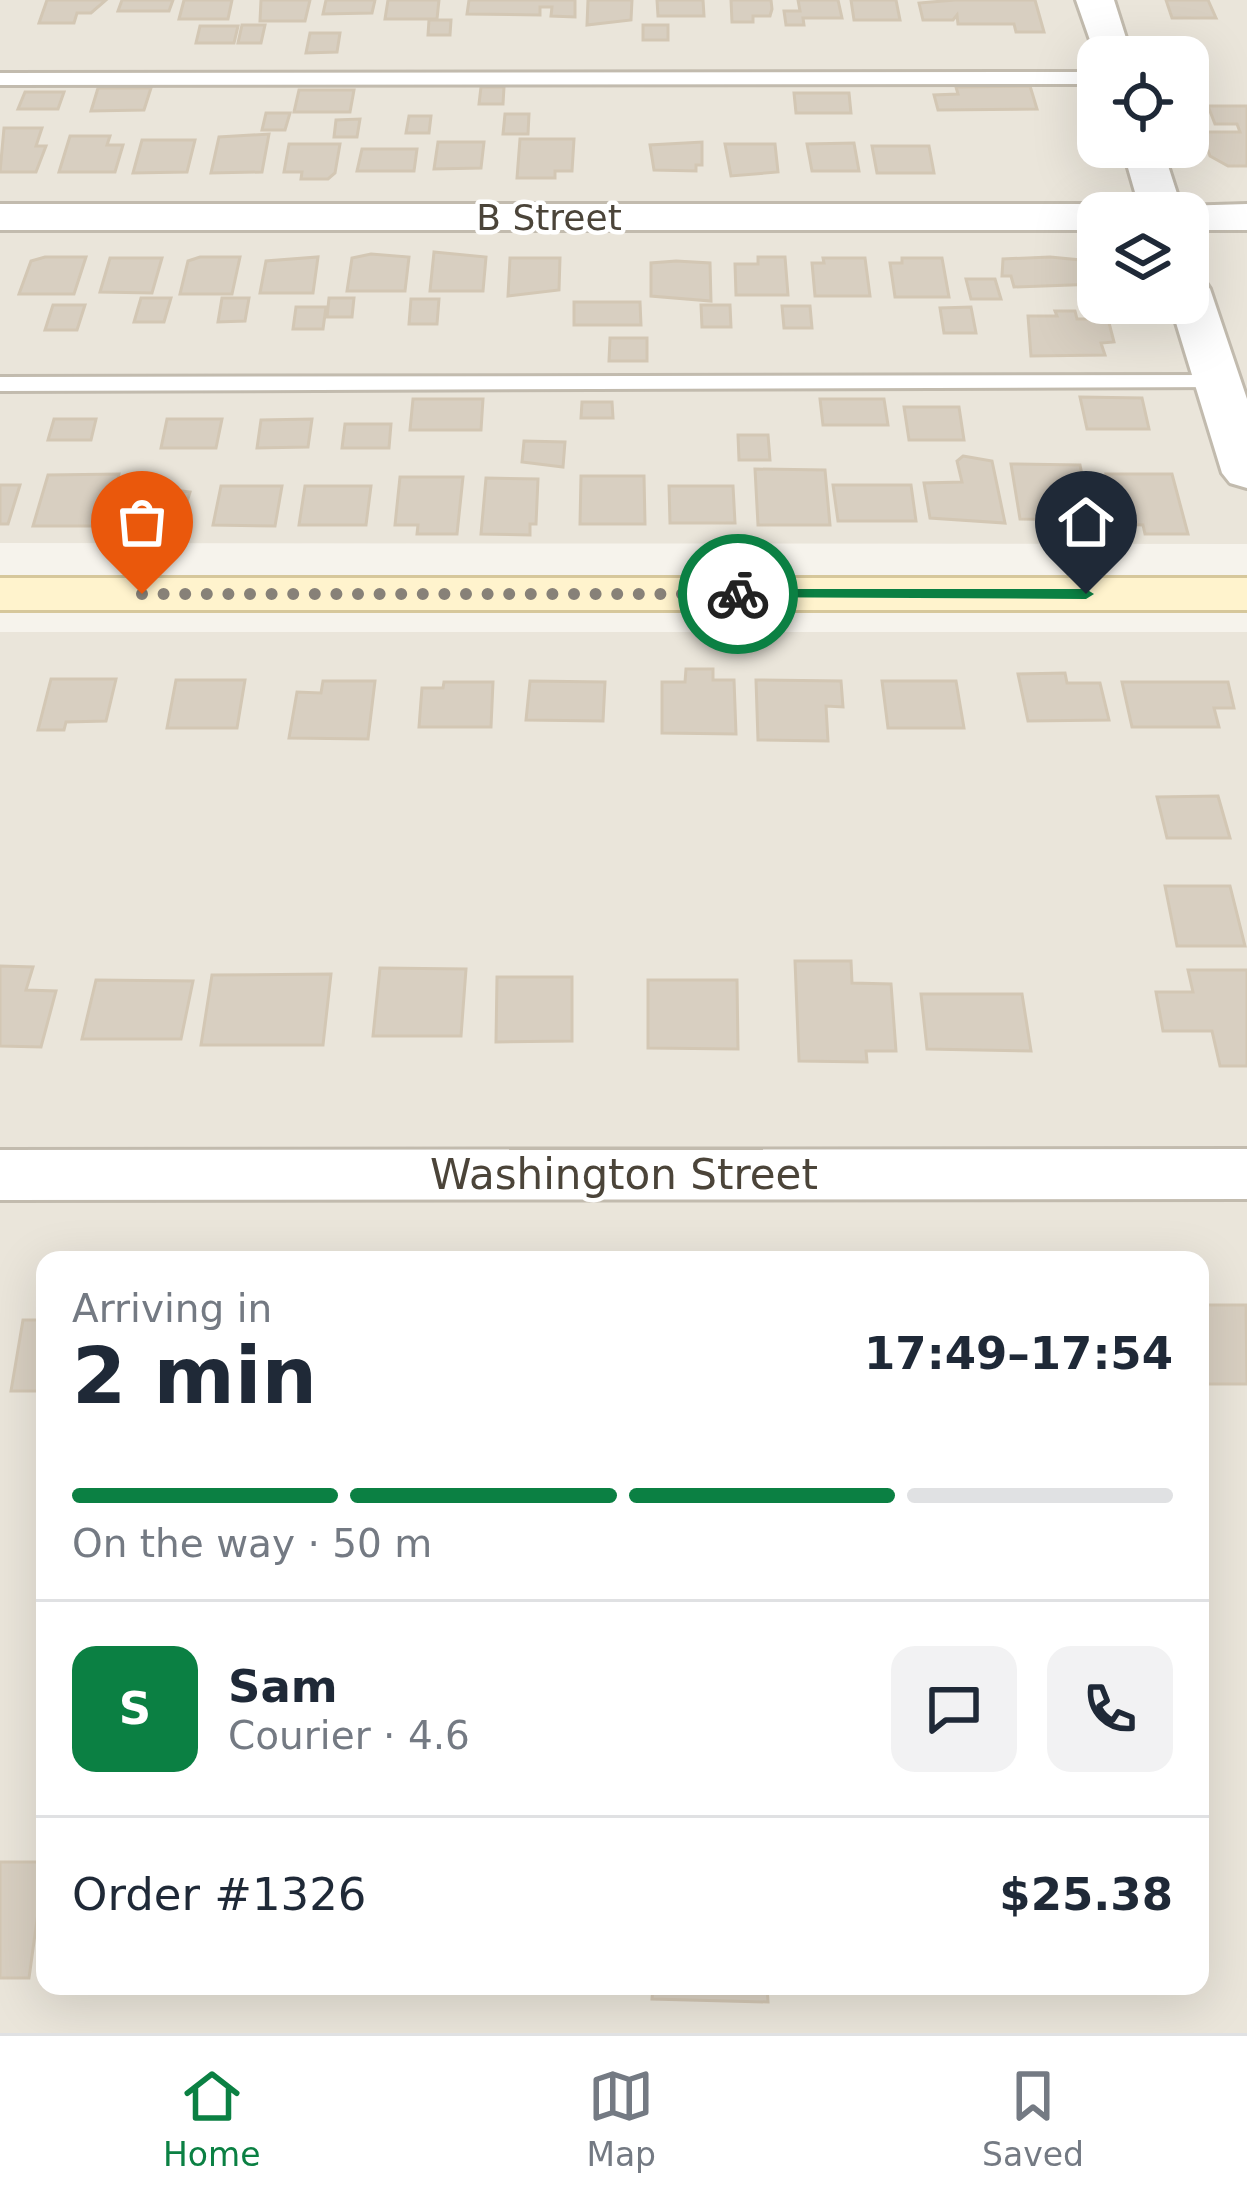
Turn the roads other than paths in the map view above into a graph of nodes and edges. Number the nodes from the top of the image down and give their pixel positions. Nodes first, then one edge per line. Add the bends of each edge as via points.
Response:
1 (1095, 0) edge
2 (1106, 36) edge
3 (1077, 78) edge
4 (0, 79) edge
5 (0, 217) edge
6 (1077, 217) edge
7 (1209, 217) edge
8 (1247, 217) edge
9 (1200, 324) edge
10 (1219, 382) junction
11 (0, 385) edge
12 (1247, 473) edge
13 (0, 594) edge
14 (1247, 594) edge
15 (1247, 1174) edge
16 (0, 1175) edge

1 - 2 street
3 - 4 lane
5 - 6 street, B Street
7 - 8 street
9 - 10 street
10 - 11 lane
10 - 12 street
13 - 14 main road
15 - 16 street, Washington Street

